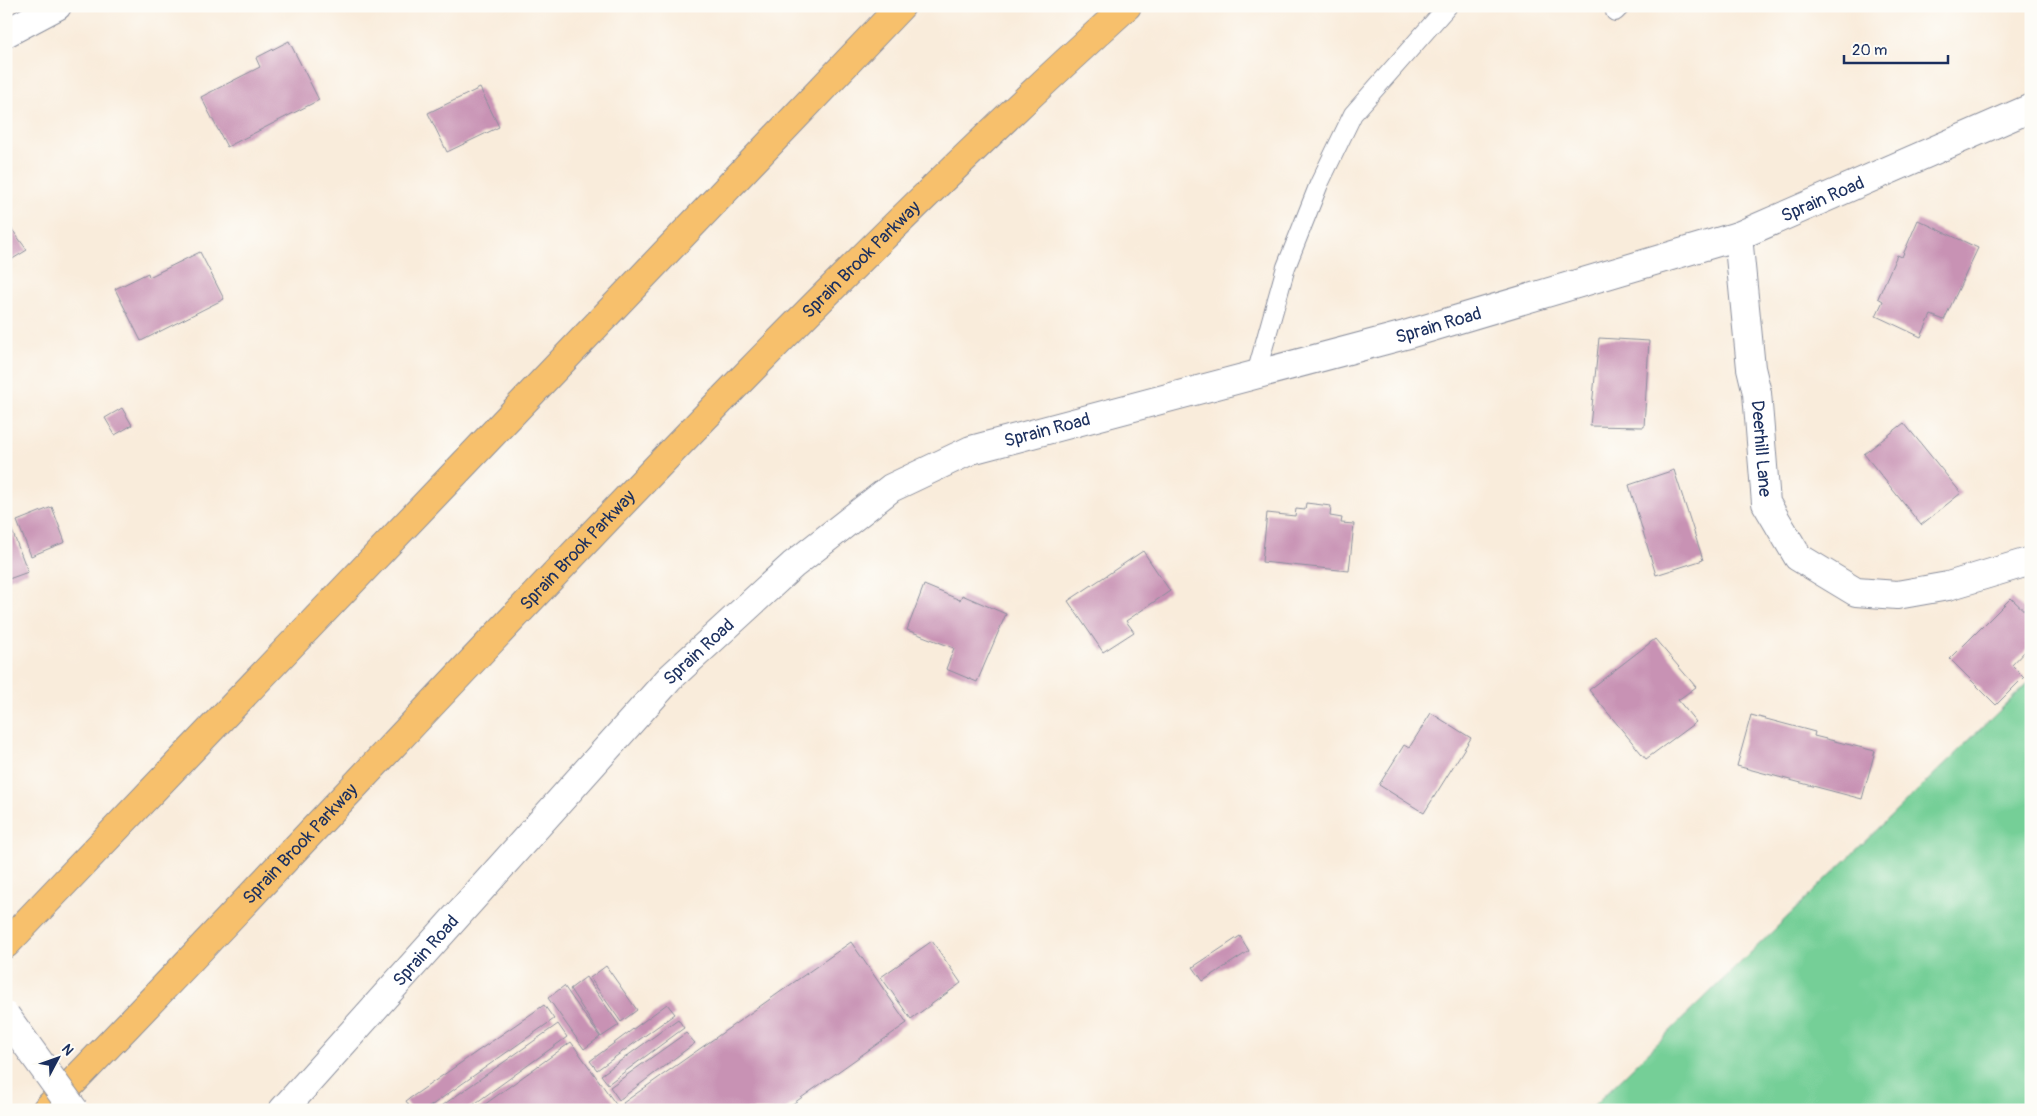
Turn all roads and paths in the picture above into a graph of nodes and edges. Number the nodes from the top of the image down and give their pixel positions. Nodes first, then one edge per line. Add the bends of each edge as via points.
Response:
1 (57, 6) edge
2 (901, 6) edge
3 (1448, 6) edge
4 (1118, 9) edge
5 (6, 33) edge
6 (2031, 108) edge
7 (1738, 236) junction
8 (1256, 374) junction
9 (2031, 561) edge
10 (6, 944) edge
11 (6, 1016) edge
12 (46, 1110) edge
13 (74, 1110) edge
14 (283, 1110) edge

1 - 5 street
2 - 10 highway
3 - 8 lane via 1353,114 1319,184 1286,267
4 - 12 highway, Sprain Brook Parkway via 947,174 768,354
6 - 7 street, Sprain Road
7 - 8 street, Sprain Road via 1405,335
7 - 9 street, Deerhill Lane via 1751,368 1757,393 1766,503 1798,557 1856,592 1897,595 1948,586
8 - 14 street, Sprain Road via 971,450 891,488 793,565 670,678
11 - 13 street, bridge

